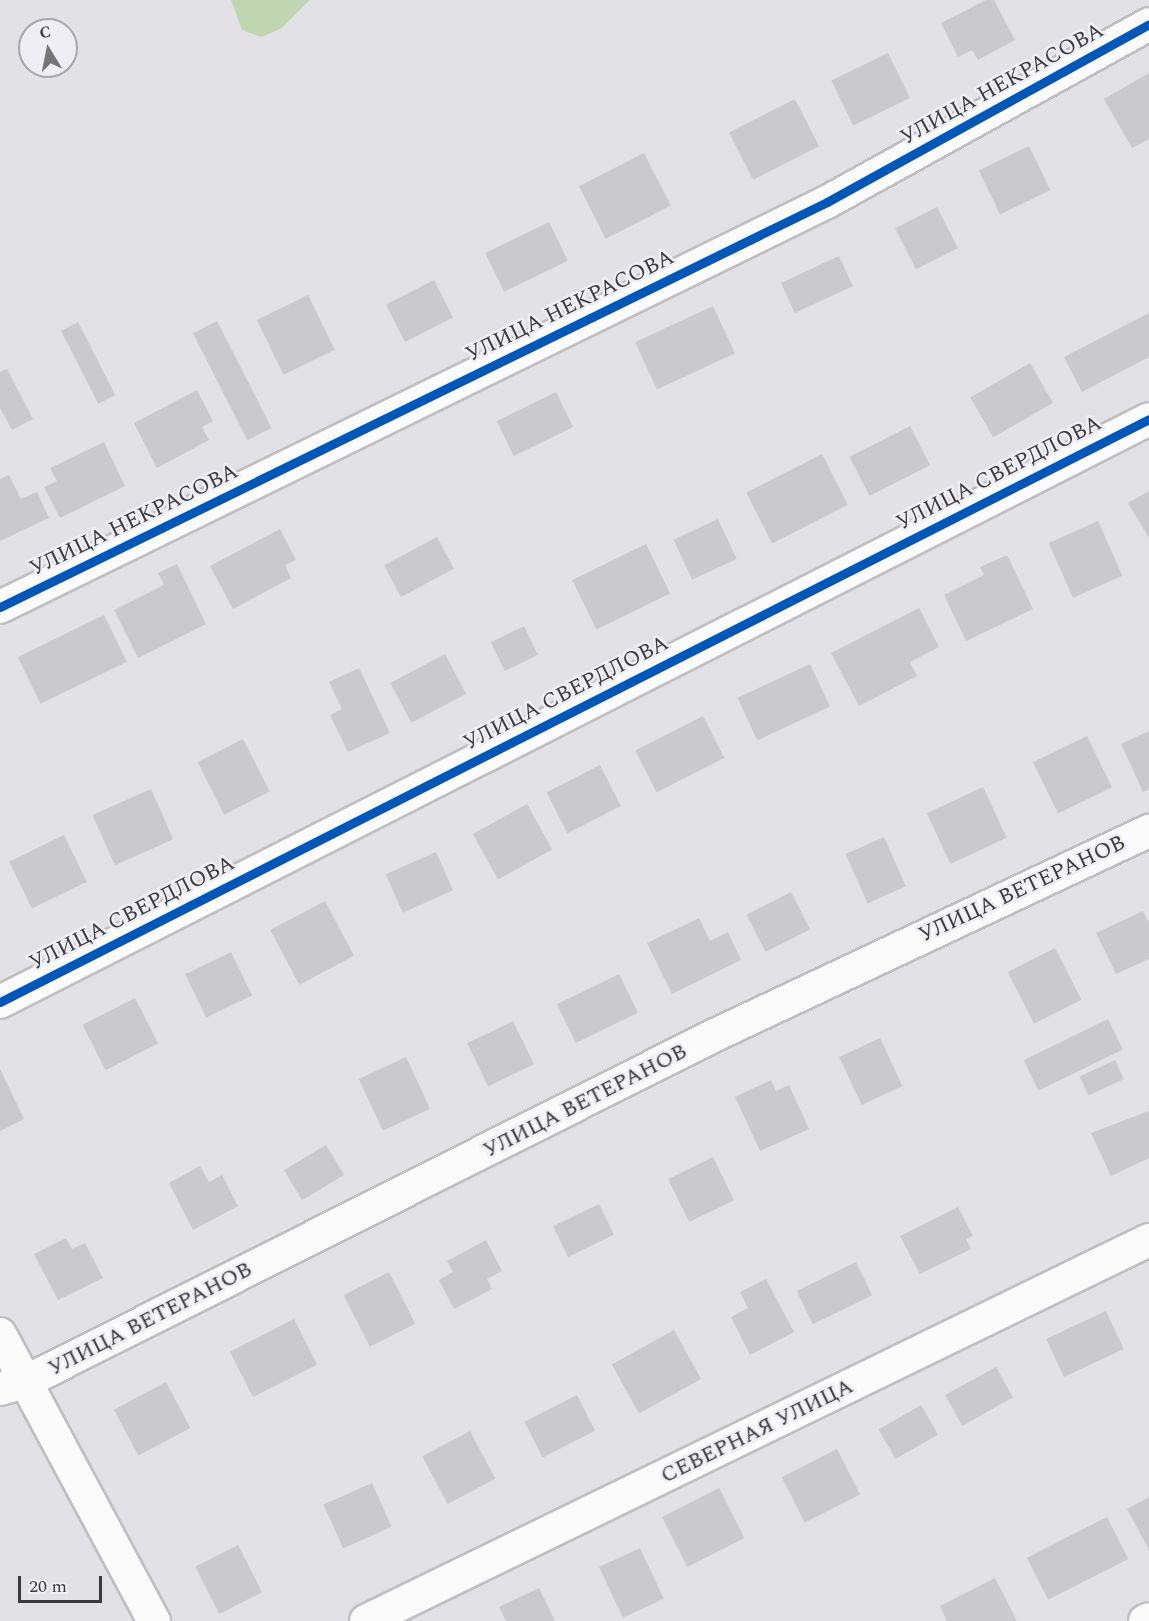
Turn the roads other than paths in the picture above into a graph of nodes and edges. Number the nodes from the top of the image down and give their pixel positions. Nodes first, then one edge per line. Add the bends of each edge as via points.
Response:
1 (1149, 24) edge
2 (1149, 419) edge
3 (0, 607) edge
4 (1149, 831) edge
5 (0, 1002) edge
6 (1149, 1240) edge
7 (0, 1334) edge
8 (13, 1385) edge
9 (1149, 1619) edge
10 (154, 1621) edge
11 (366, 1621) edge
12 (1145, 1621) edge

1 - 3 street, УЛИЦА НЕКРАСОВА via 827,202
2 - 5 street, УЛИЦА СВЕРДЛОВА
4 - 8 street, УЛИЦА ВЕТЕРАНОВ via 713,1036
6 - 11 street, СЕВЕРНАЯ УЛИЦА
7 - 8 street
8 - 10 street
9 - 12 street

